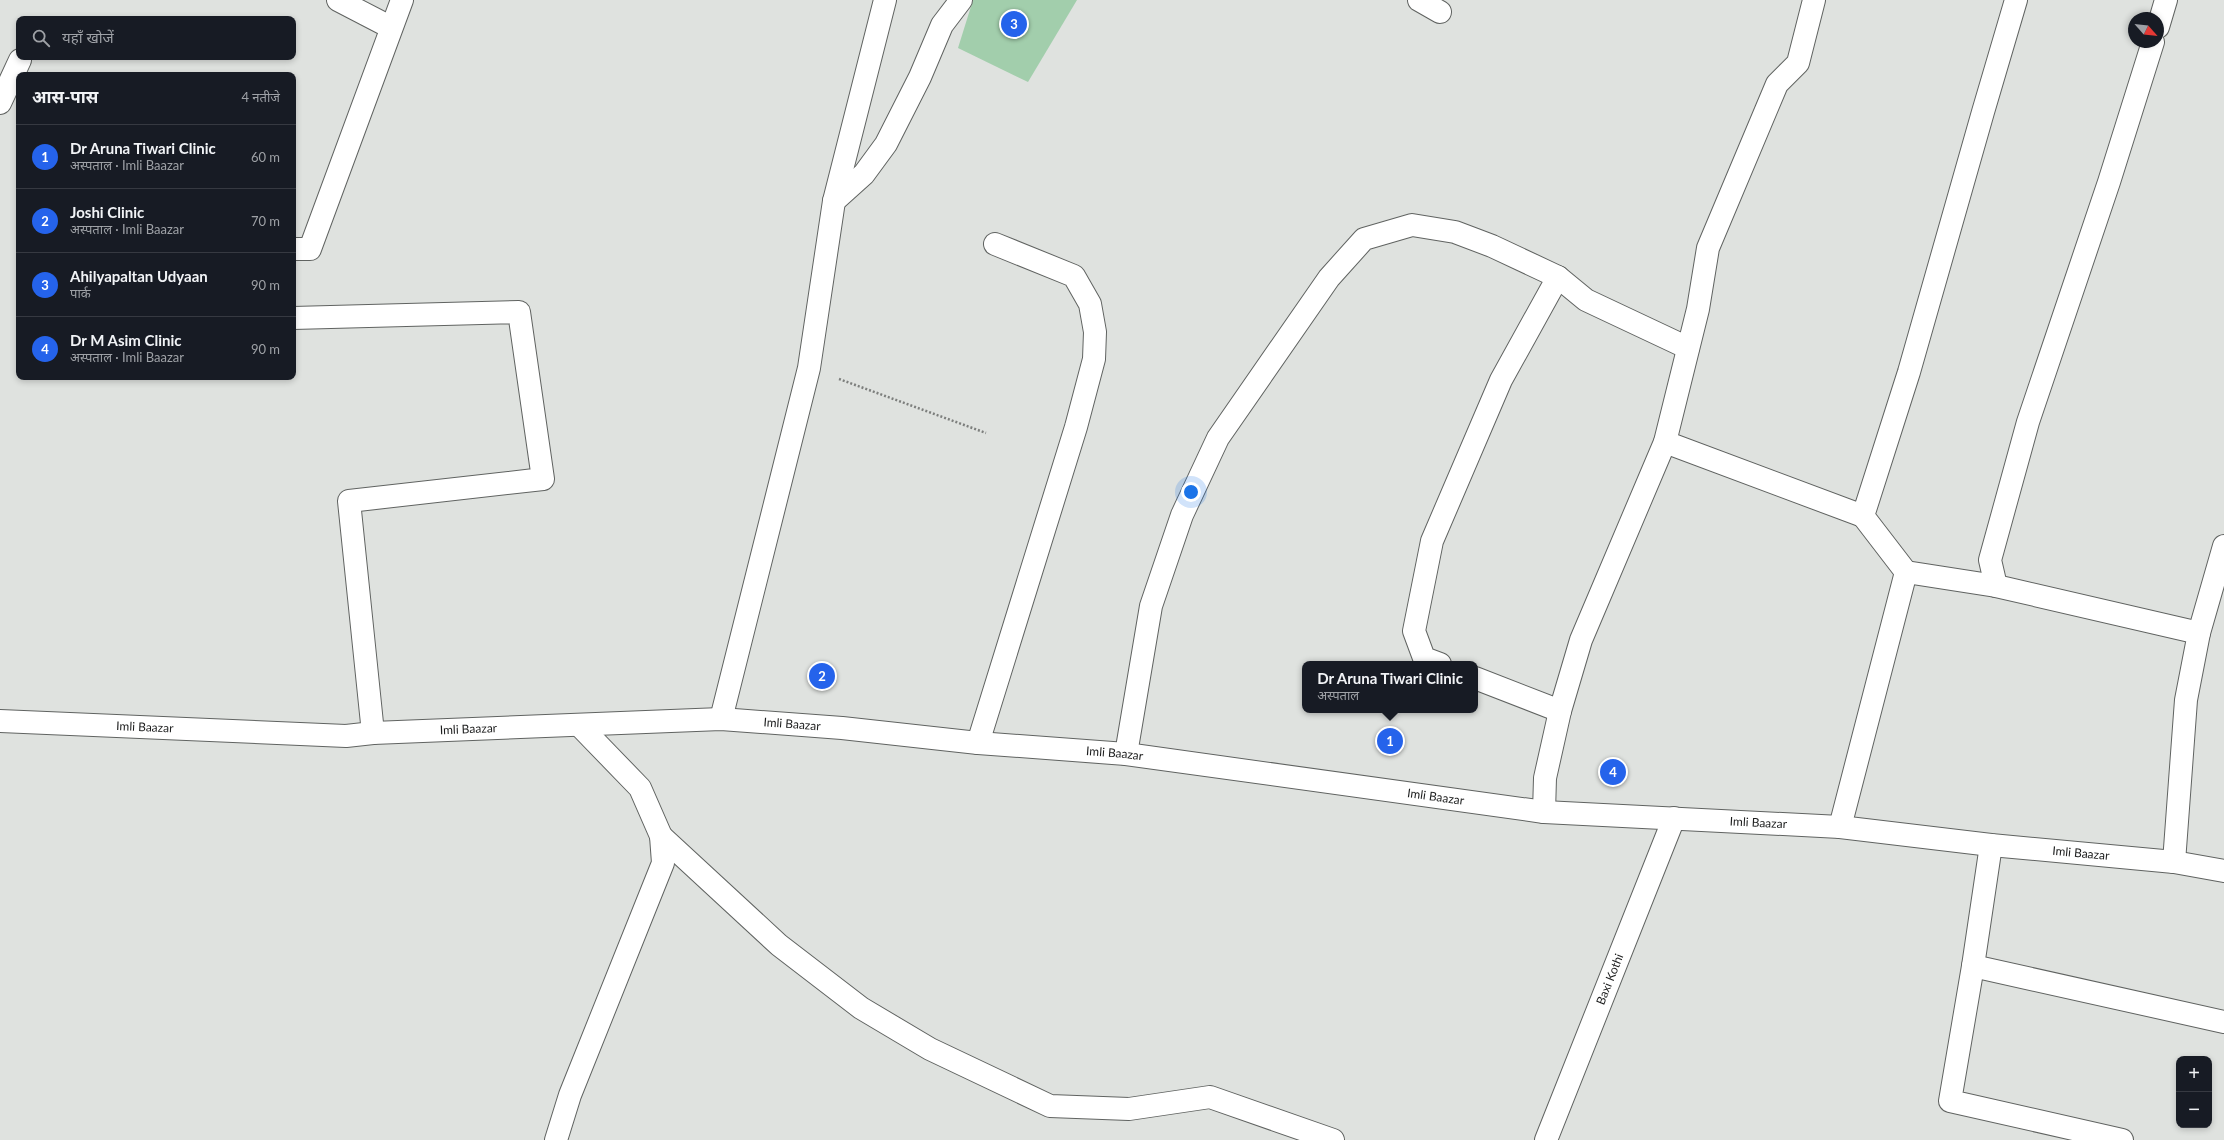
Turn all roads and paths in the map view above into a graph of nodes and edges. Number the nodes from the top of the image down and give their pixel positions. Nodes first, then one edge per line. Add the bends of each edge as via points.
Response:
1 (338, 0) edge
2 (402, 0) edge
3 (885, 0) edge
4 (960, 0) edge
5 (1419, 0) edge
6 (1814, 0) edge
7 (2016, 0) edge
8 (2166, 0) edge
9 (1440, 12) dead end
10 (2162, 12) edge
11 (390, 27) junction
12 (2151, 48) edge
13 (20, 60) dead end
14 (0, 103) edge
15 (834, 201) junction
16 (995, 244) dead end
17 (296, 249) edge
18 (1558, 277) junction
19 (296, 318) edge
20 (1688, 348) junction
21 (809, 368) junction
22 (986, 433) dead end
23 (1665, 442) junction
24 (1863, 516) junction
25 (2224, 546) edge
26 (1906, 572) junction
27 (1996, 586) junction
28 (2198, 632) junction
29 (1432, 661) edge
30 (1478, 679) edge
31 (1560, 711) junction
32 (721, 719) junction
33 (0, 721) edge
34 (579, 725) junction
35 (373, 733) junction
36 (978, 742) junction
37 (1126, 754) junction
38 (1544, 812) junction
39 (1674, 818) junction
40 (1840, 827) junction
41 (661, 836) junction
42 (1991, 845) junction
43 (2174, 862) junction
44 (2224, 871) edge
45 (1973, 966) junction
46 (2224, 1022) edge
47 (556, 1140) edge
48 (1333, 1140) edge
49 (1546, 1140) edge
50 (2122, 1140) edge

1 - 11 street
2 - 11 street
3 - 15 street
4 - 15 street via 942,25 920,77 886,144 864,174
5 - 9 street
6 - 20 street via 1798,63 1777,84 1708,248 1698,309
7 - 24 street via 1909,372
8 - 10 street
11 - 17 street via 310,249
12 - 27 street via 2110,182 2028,422 1990,560
13 - 14 street
15 - 21 street
16 - 36 street via 1074,276 1090,304 1095,332 1094,359 1076,427
18 - 20 street via 1586,300
18 - 29 street via 1501,380 1432,541 1414,631 1424,658
18 - 37 street via 1492,246 1454,232 1412,225 1364,239 1359,244 1329,278 1218,438 1182,515 1151,606
19 - 35 street via 519,312 543,479 349,501
20 - 23 street
21 - 22 path
21 - 32 street
23 - 24 street
23 - 31 street via 1581,640
24 - 26 street
25 - 28 street
26 - 27 street
26 - 40 street
27 - 28 street
28 - 43 street via 2186,700
30 - 31 street
31 - 38 street via 1545,778
32 - 34 street, Imli Baazar
32 - 36 street, Imli Baazar
33 - 35 street, Imli Baazar via 346,736
34 - 35 street, Imli Baazar
34 - 41 street via 640,788
36 - 37 street, Imli Baazar
37 - 38 street, Imli Baazar
38 - 39 street, Imli Baazar
39 - 40 street, Imli Baazar
39 - 49 street, Baxi Kothi
40 - 42 street, Imli Baazar
41 - 47 street via 663,863 573,1088
41 - 48 street via 779,945 862,1008 930,1049 1050,1106 1129,1109 1210,1097
42 - 43 street, Imli Baazar
42 - 45 street
43 - 44 street, Imli Baazar
45 - 46 street
45 - 50 street via 1950,1101

